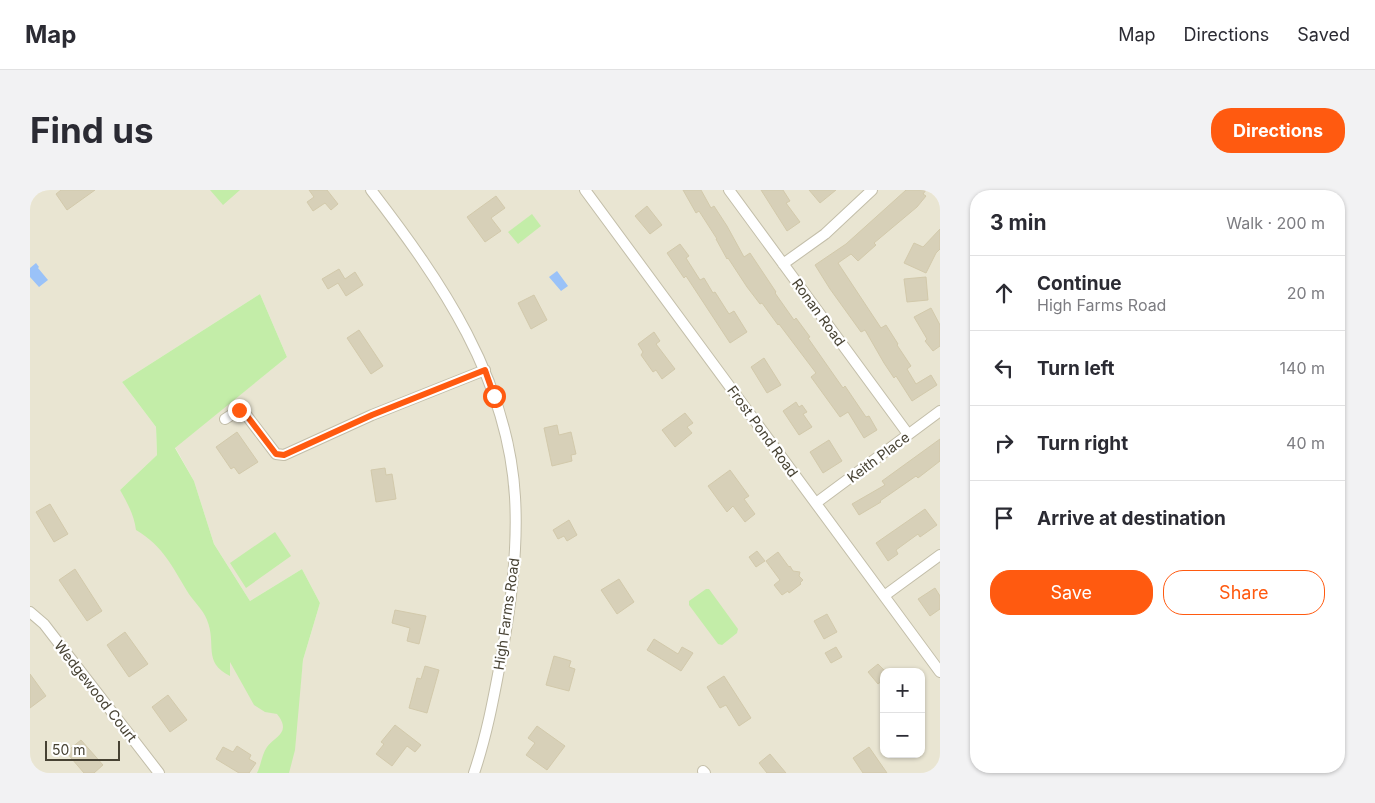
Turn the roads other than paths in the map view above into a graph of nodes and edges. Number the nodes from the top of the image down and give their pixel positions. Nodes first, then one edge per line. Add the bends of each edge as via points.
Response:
1 (371, 190) edge
2 (585, 190) edge
3 (729, 190) edge
4 (872, 190) edge
5 (783, 264) junction
6 (485, 370) junction
7 (940, 412) edge
8 (225, 419) dead end
9 (908, 434) junction
10 (816, 503) junction
11 (940, 555) edge
12 (884, 596) junction
13 (30, 612) edge
14 (940, 672) edge
15 (159, 773) edge
16 (474, 773) edge

1 - 6 street, High Farms Road via 430,269
2 - 10 street, Frost Pond Road
3 - 5 street, Ronan Road
4 - 5 street via 825,234
5 - 9 street, Ronan Road
6 - 8 street via 372,415 284,455 276,454 244,412 239,410
6 - 16 street, High Farms Road via 504,430 512,470 515,496 514,576 494,700
7 - 9 street, Keith Place
9 - 10 street, Keith Place
10 - 12 street, Frost Pond Road
11 - 12 street
12 - 14 street, Frost Pond Road
13 - 15 street, Wedgewood Court via 44,624

